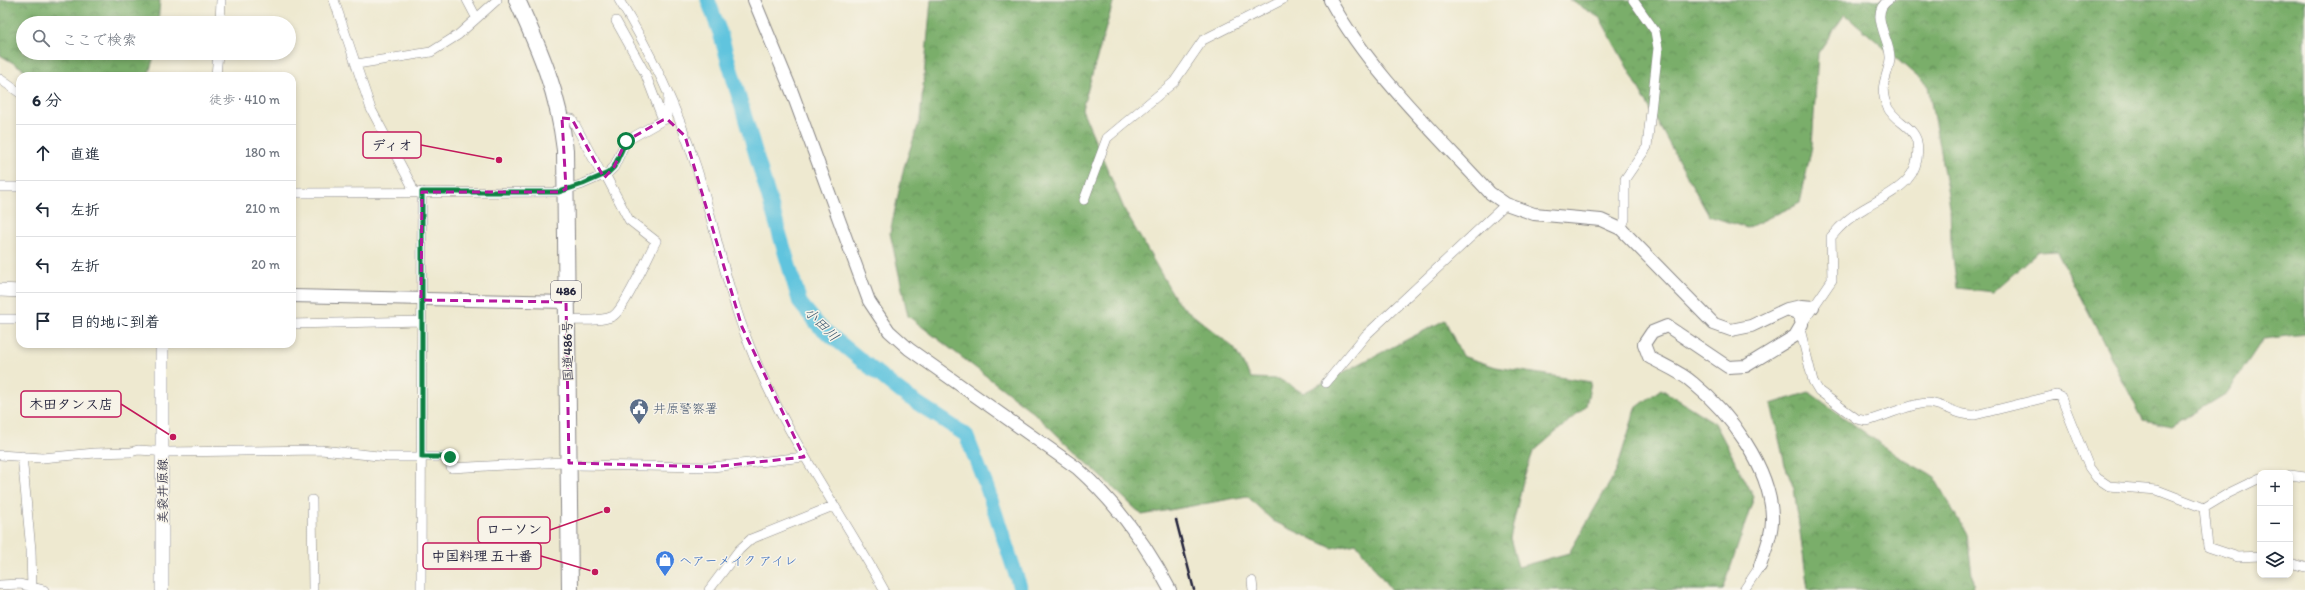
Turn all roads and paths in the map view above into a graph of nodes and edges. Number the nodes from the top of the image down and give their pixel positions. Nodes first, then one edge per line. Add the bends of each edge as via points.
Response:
1 (221, 0) edge
2 (334, 0) edge
3 (467, 0) edge
4 (496, 0) edge
5 (517, 0) edge
6 (619, 0) edge
7 (754, 0) edge
8 (1282, 0) edge
9 (1330, 0) edge
10 (1634, 0) edge
11 (1889, 0) edge
12 (220, 16) edge
13 (476, 17) junction
14 (631, 19) junction
15 (616, 21) dead end
16 (629, 46) junction
17 (217, 60) edge
18 (356, 64) junction
19 (216, 72) edge
20 (0, 79) edge
21 (16, 90) edge
22 (669, 94) junction
23 (562, 118) junction
24 (665, 119) junction
25 (685, 136) junction
26 (604, 176) junction
27 (0, 187) edge
28 (16, 187) edge
29 (566, 189) junction
30 (417, 192) junction
31 (296, 193) edge
32 (1084, 200) dead end
33 (1506, 204) junction
34 (1621, 229) junction
35 (0, 290) edge
36 (16, 291) edge
37 (296, 296) edge
38 (421, 300) junction
39 (566, 302) junction
40 (1813, 307) junction
41 (1787, 309) junction
42 (0, 319) edge
43 (16, 319) edge
44 (567, 320) junction
45 (422, 321) junction
46 (296, 324) edge
47 (1801, 326) junction
48 (162, 348) edge
49 (1326, 383) dead end
50 (162, 451) junction
51 (0, 455) edge
52 (22, 456) junction
53 (422, 457) junction
54 (804, 457) junction
55 (569, 463) junction
56 (2293, 475) edge
57 (2305, 477) edge
58 (2257, 479) edge
59 (312, 500) dead end
60 (833, 506) junction
61 (2204, 508) junction
62 (2257, 556) edge
63 (2293, 564) edge
64 (1760, 566) joint
65 (2305, 567) edge
66 (0, 585) edge
67 (32, 589) edge
68 (44, 590) edge
69 (162, 590) edge
70 (313, 590) edge
71 (421, 590) edge
72 (570, 590) edge
73 (708, 590) edge
74 (884, 590) edge
75 (1170, 590) edge
76 (1744, 590) edge

1 - 12 street
2 - 18 street
3 - 13 street
4 - 13 street
5 - 23 highway, 国道486号 / 486 via 548,72
6 - 14 street
7 - 75 street via 795,99 869,301 889,331 909,349 1077,468 1102,491 1154,559
8 - 32 street via 1203,40 1174,82 1107,138
9 - 33 street via 1345,27 1386,79 1490,193
10 - 34 street via 1655,31 1658,48 1647,148 1625,179 1625,219
11 - 40 street via 1882,10 1880,22 1890,46 1890,59 1882,84 1890,113 1910,129 1916,141 1915,162 1906,183 1841,224 1831,237 1832,280
13 - 18 street via 458,35 431,52
14 - 16 street
14 - 22 street
15 - 16 street
16 - 24 street via 645,73
17 - 19 street
18 - 30 street via 371,109
20 - 21 street
22 - 24 street
22 - 25 street
23 - 26 street via 572,119
23 - 29 highway, 国道486号 / 486
24 - 25 street
24 - 26 street via 626,141 614,167
25 - 54 street via 700,178 742,327 769,389
26 - 29 street
26 - 44 street via 629,220 656,241 614,315
27 - 28 street
29 - 30 street via 559,192
29 - 39 highway, 国道486号 / 486
30 - 31 street
30 - 38 street
33 - 34 street via 1534,214 1601,220
33 - 49 street via 1366,335
34 - 41 street via 1714,324 1731,330 1751,326
35 - 36 main road
37 - 38 street
38 - 39 street
38 - 45 street
39 - 44 highway, 国道486号 / 486
40 - 41 street
40 - 47 street
41 - 47 street via 1799,314
42 - 43 street
44 - 55 highway, 国道486号 / 486
45 - 46 street
45 - 53 street
47 - 61 street via 1813,381 1819,391 1857,419 1867,420 1926,403 1941,405 1963,416 1975,415 2056,395 2061,397 2089,466 2097,478 2109,486 2157,490
47 - 64 street via 1787,342 1746,366 1728,367 1667,326 1652,332 1644,344 1648,356 1693,382 1731,422 1764,476 1772,517
48 - 50 main road, 美袋井原線
50 - 52 street via 138,450 42,458
50 - 53 street via 321,450 388,457
50 - 69 main road, 美袋井原線
51 - 52 street
52 - 67 street
53 - 55 street via 450,457 450,468
53 - 71 street
54 - 55 street via 712,467
54 - 60 street
55 - 72 highway, 国道486号 / 486
56 - 57 street
58 - 61 street
59 - 70 street
60 - 73 street via 752,539 738,550
60 - 74 street via 866,556
61 - 62 street via 2208,548 2238,558
63 - 65 street
64 - 76 street
66 - 67 street via 20,584
67 - 68 street

